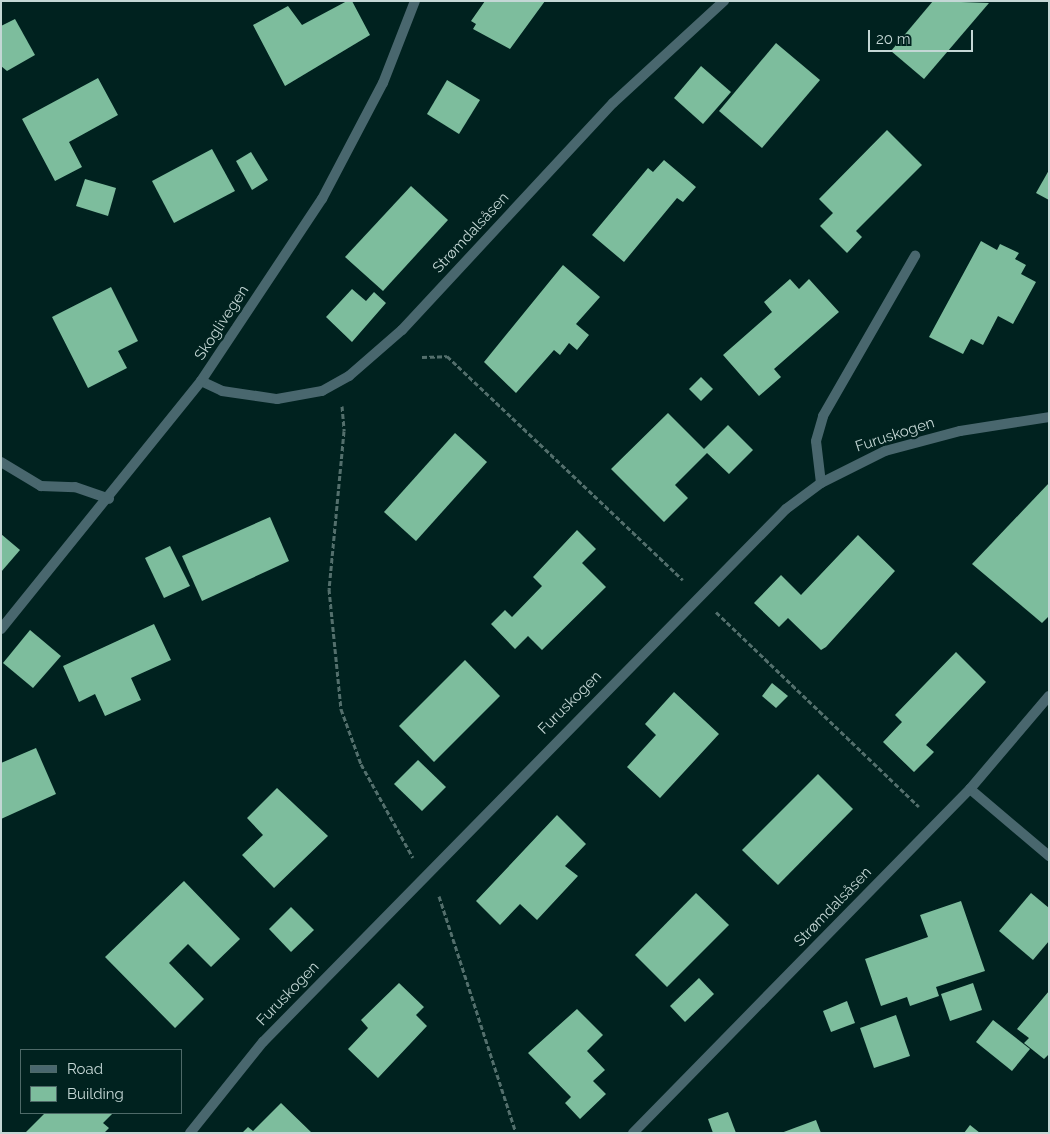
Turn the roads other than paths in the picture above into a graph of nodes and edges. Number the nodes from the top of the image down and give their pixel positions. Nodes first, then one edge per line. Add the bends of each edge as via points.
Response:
1 (415, 1) edge
2 (724, 1) edge
3 (915, 256) dead end
4 (202, 381) junction
5 (1049, 417) edge
6 (1, 462) edge
7 (821, 483) junction
8 (109, 498) junction
9 (1, 629) edge
10 (1049, 696) edge
11 (970, 789) junction
12 (1049, 856) edge
13 (190, 1133) edge
14 (633, 1133) edge

1 - 4 street, Skoglivegen via 355,143
2 - 4 street, Strømdalsåsen via 613,102 374,357 335,384 298,397 277,399 222,391
3 - 7 street via 823,416 816,441
4 - 8 street, Skoglivegen
5 - 7 street, Furuskogen via 893,448
6 - 8 street via 41,486 75,487
7 - 13 street, Furuskogen via 743,550 424,873 263,1042
8 - 9 street, Skoglivegen
10 - 11 street, Strømdalsåsen
11 - 12 street
11 - 14 street, Strømdalsåsen

